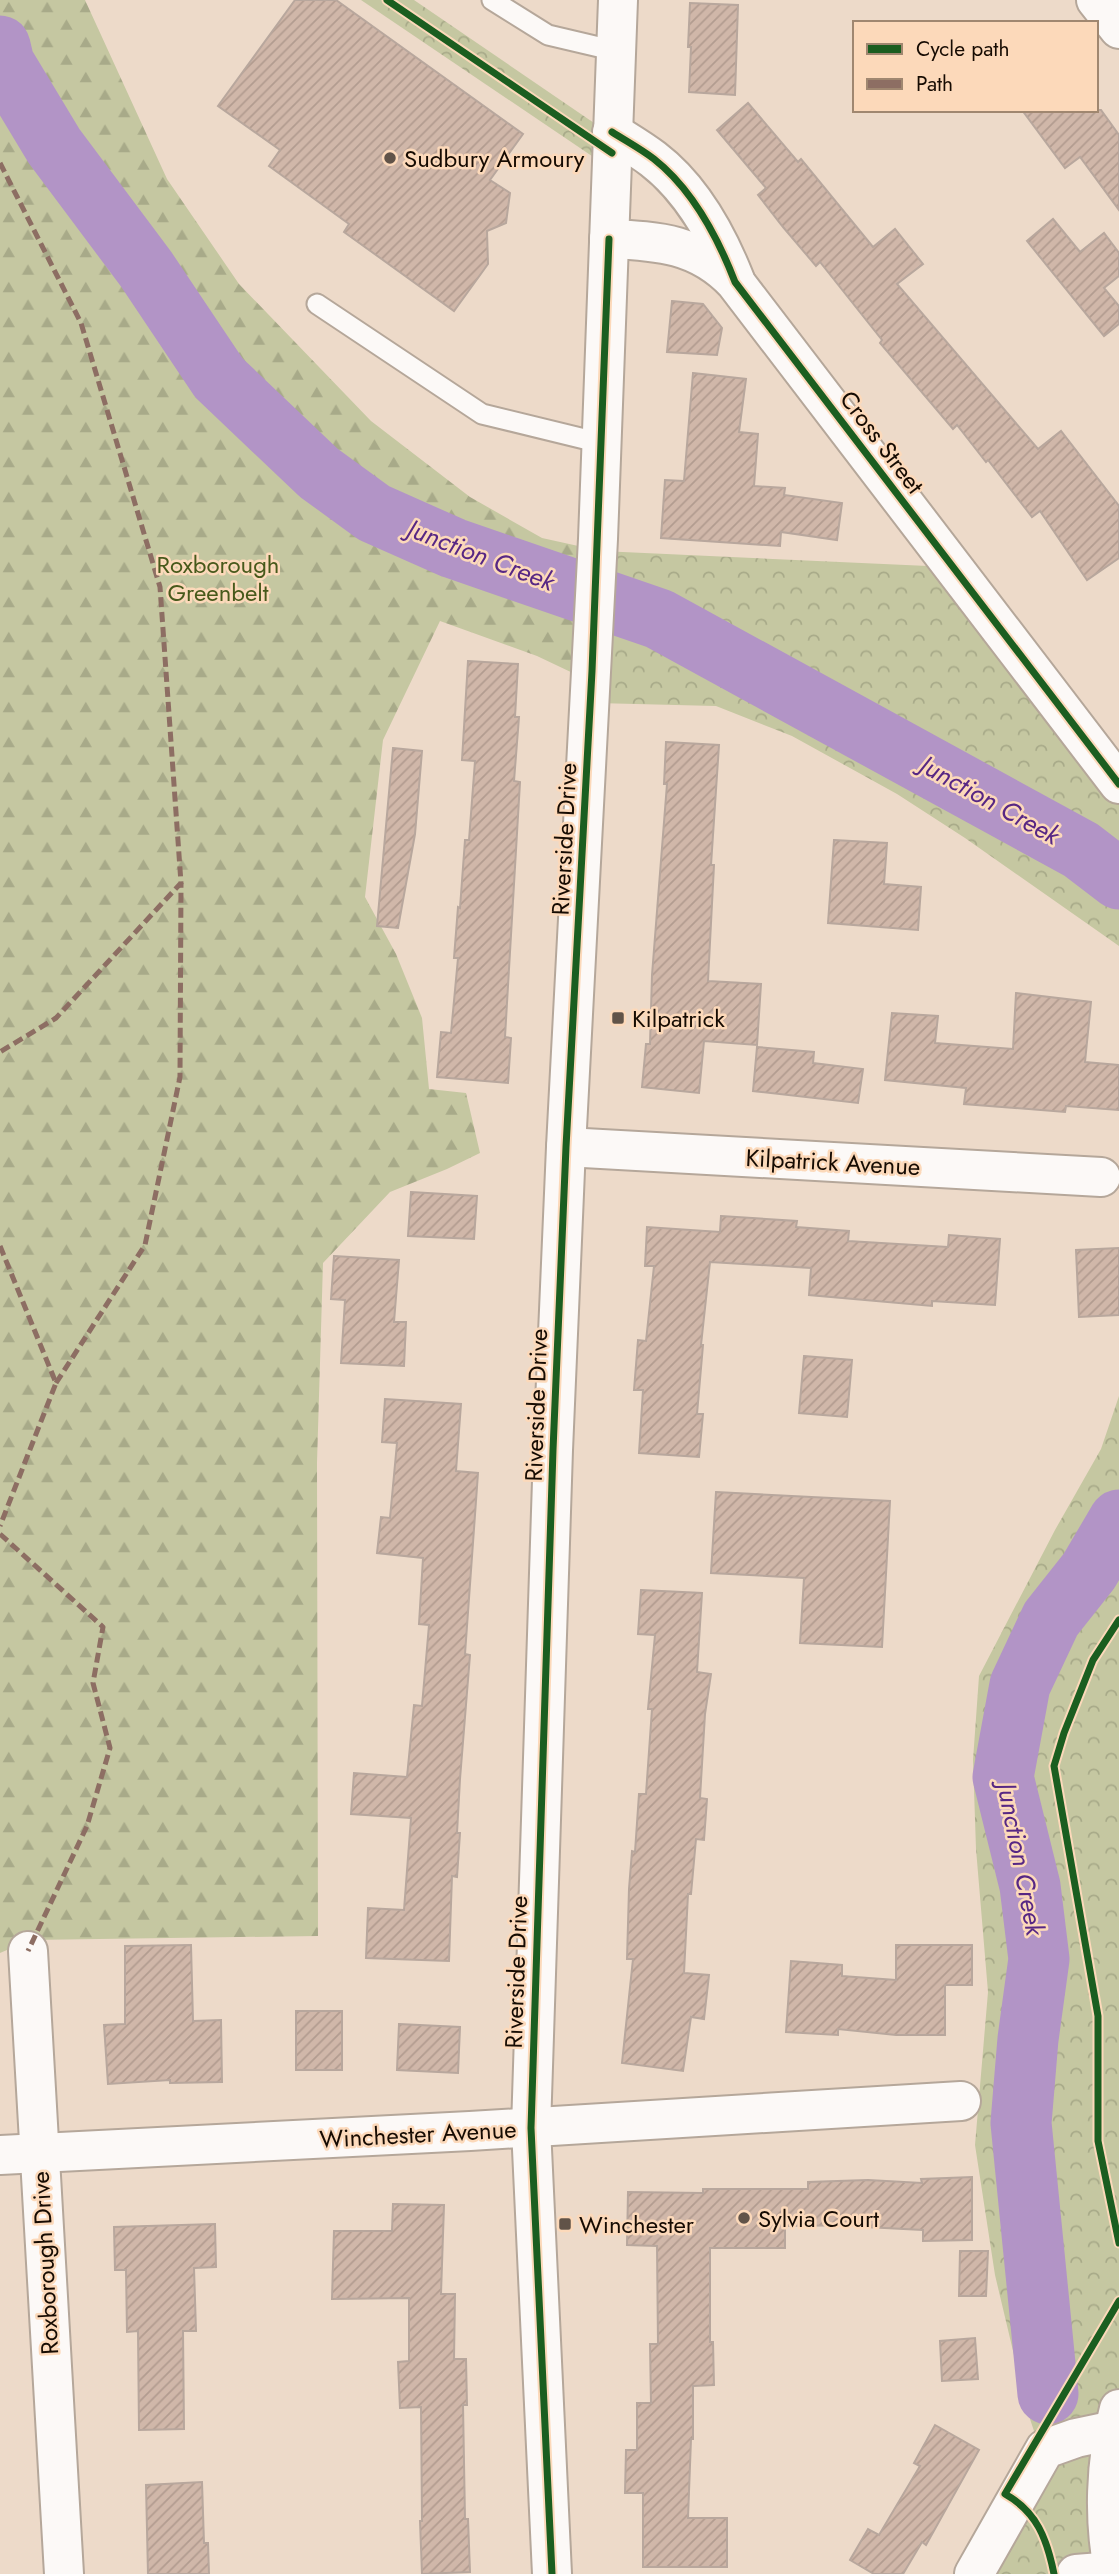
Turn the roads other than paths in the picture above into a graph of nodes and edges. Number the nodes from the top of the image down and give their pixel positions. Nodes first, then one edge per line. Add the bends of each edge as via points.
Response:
1 (492, 0) edge
2 (618, 0) edge
3 (1096, 0) edge
4 (1119, 29) edge
5 (616, 51) junction
6 (612, 132) junction
7 (609, 239) junction
8 (736, 282) junction
9 (317, 304) dead end
10 (601, 443) junction
11 (1119, 784) edge
12 (566, 1147) junction
13 (1101, 1177) dead end
14 (28, 1951) dead end
15 (961, 2101) dead end
16 (531, 2128) junction
17 (38, 2153) junction
18 (0, 2155) edge
19 (1116, 2419) edge
20 (1114, 2572) edge
21 (64, 2574) edge
22 (552, 2574) edge
23 (974, 2574) edge
24 (1076, 2574) edge

1 - 5 lane via 548,35
2 - 5 street, Riverside Drive
3 - 4 street
5 - 6 street, Riverside Drive
6 - 7 street, Riverside Drive
6 - 8 street, Cross Street via 671,176 708,223
7 - 8 street, Cross Street via 676,245 724,270
7 - 10 street, Riverside Drive
8 - 11 street, Cross Street
9 - 10 lane via 482,414
10 - 12 street, Riverside Drive
12 - 13 street, Kilpatrick Avenue
12 - 16 street, Riverside Drive
14 - 17 street, Roxborough Drive
15 - 16 street, Winchester Avenue
16 - 17 street, Winchester Avenue
16 - 22 street, Riverside Drive
17 - 18 street, Winchester Avenue
17 - 21 street, Roxborough Drive
19 - 20 street via 1108,2519
19 - 23 street via 1045,2449
20 - 24 street

